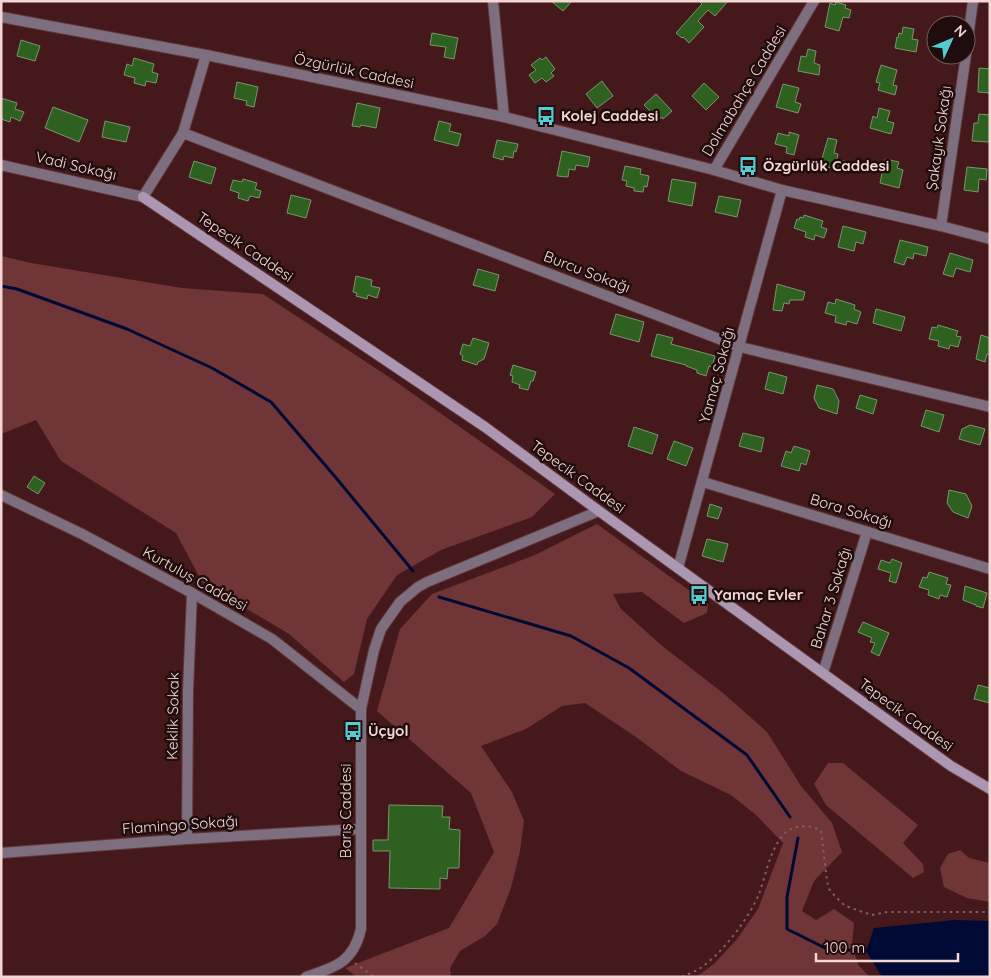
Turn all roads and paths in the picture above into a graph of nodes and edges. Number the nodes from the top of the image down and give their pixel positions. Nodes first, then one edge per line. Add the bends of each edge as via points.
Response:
1 (493, 1) edge
2 (814, 1) edge
3 (974, 1) edge
4 (972, 15) edge
5 (1, 17) edge
6 (206, 55) junction
7 (964, 65) edge
8 (504, 117) junction
9 (183, 133) junction
10 (1, 164) edge
11 (714, 170) junction
12 (782, 190) junction
13 (144, 197) junction
14 (941, 226) junction
15 (990, 239) edge
16 (740, 347) junction
17 (990, 406) edge
18 (703, 482) junction
19 (1, 495) edge
20 (599, 511) junction
21 (867, 532) junction
22 (678, 568) junction
23 (990, 569) edge
24 (192, 593) junction
25 (824, 673) junction
26 (361, 709) junction
27 (990, 790) edge
28 (360, 829) junction
29 (187, 839) junction
30 (1, 853) edge
31 (990, 912) edge
32 (347, 957) junction
33 (306, 977) edge
34 (374, 977) edge
35 (682, 977) edge

1 - 8 street
2 - 11 street, Dolmabahçe Caddesi
3 - 4 street, Şakayık Sokağı
5 - 6 street, Özgürlük Caddesi
6 - 8 street, Özgürlük Caddesi
6 - 9 street
7 - 14 street, Şakayık Sokağı
8 - 11 street, Özgürlük Caddesi
9 - 13 street
9 - 16 street, Burcu Sokağı
10 - 13 street, Vadi Sokağı
11 - 12 street, Özgürlük Caddesi
12 - 14 street, Özgürlük Caddesi
12 - 16 street, Yamaç Sokağı
13 - 20 street, Tepecik Caddesi via 485,427
14 - 15 street, Özgürlük Caddesi
16 - 17 street, Burcu Sokağı
16 - 18 street, Yamaç Sokağı
18 - 21 street, Bora Sokağı
18 - 22 street, Yamaç Sokağı
19 - 24 street, Kurtuluş Caddesi
20 - 22 street, Tepecik Caddesi
20 - 26 street, Barış Caddesi via 427,582 409,594 381,629
21 - 23 street, Bora Sokağı
21 - 25 street, Bahar 3 Sokağı
22 - 25 street, Tepecik Caddesi
24 - 26 street, Kurtuluş Caddesi via 272,639
24 - 29 street, Keklik Sokak
25 - 27 street, Tepecik Caddesi via 951,766
26 - 28 street, Barış Caddesi
28 - 29 street, Flamingo Sokağı
28 - 32 street, Barış Caddesi via 361,929 358,943
29 - 30 street, Flamingo Sokağı
31 - 35 path via 887,912 872,915 851,908 839,901 829,889 821,831 796,827 779,840 744,922 707,963
32 - 33 street, Barış Caddesi via 332,968
32 - 34 path

